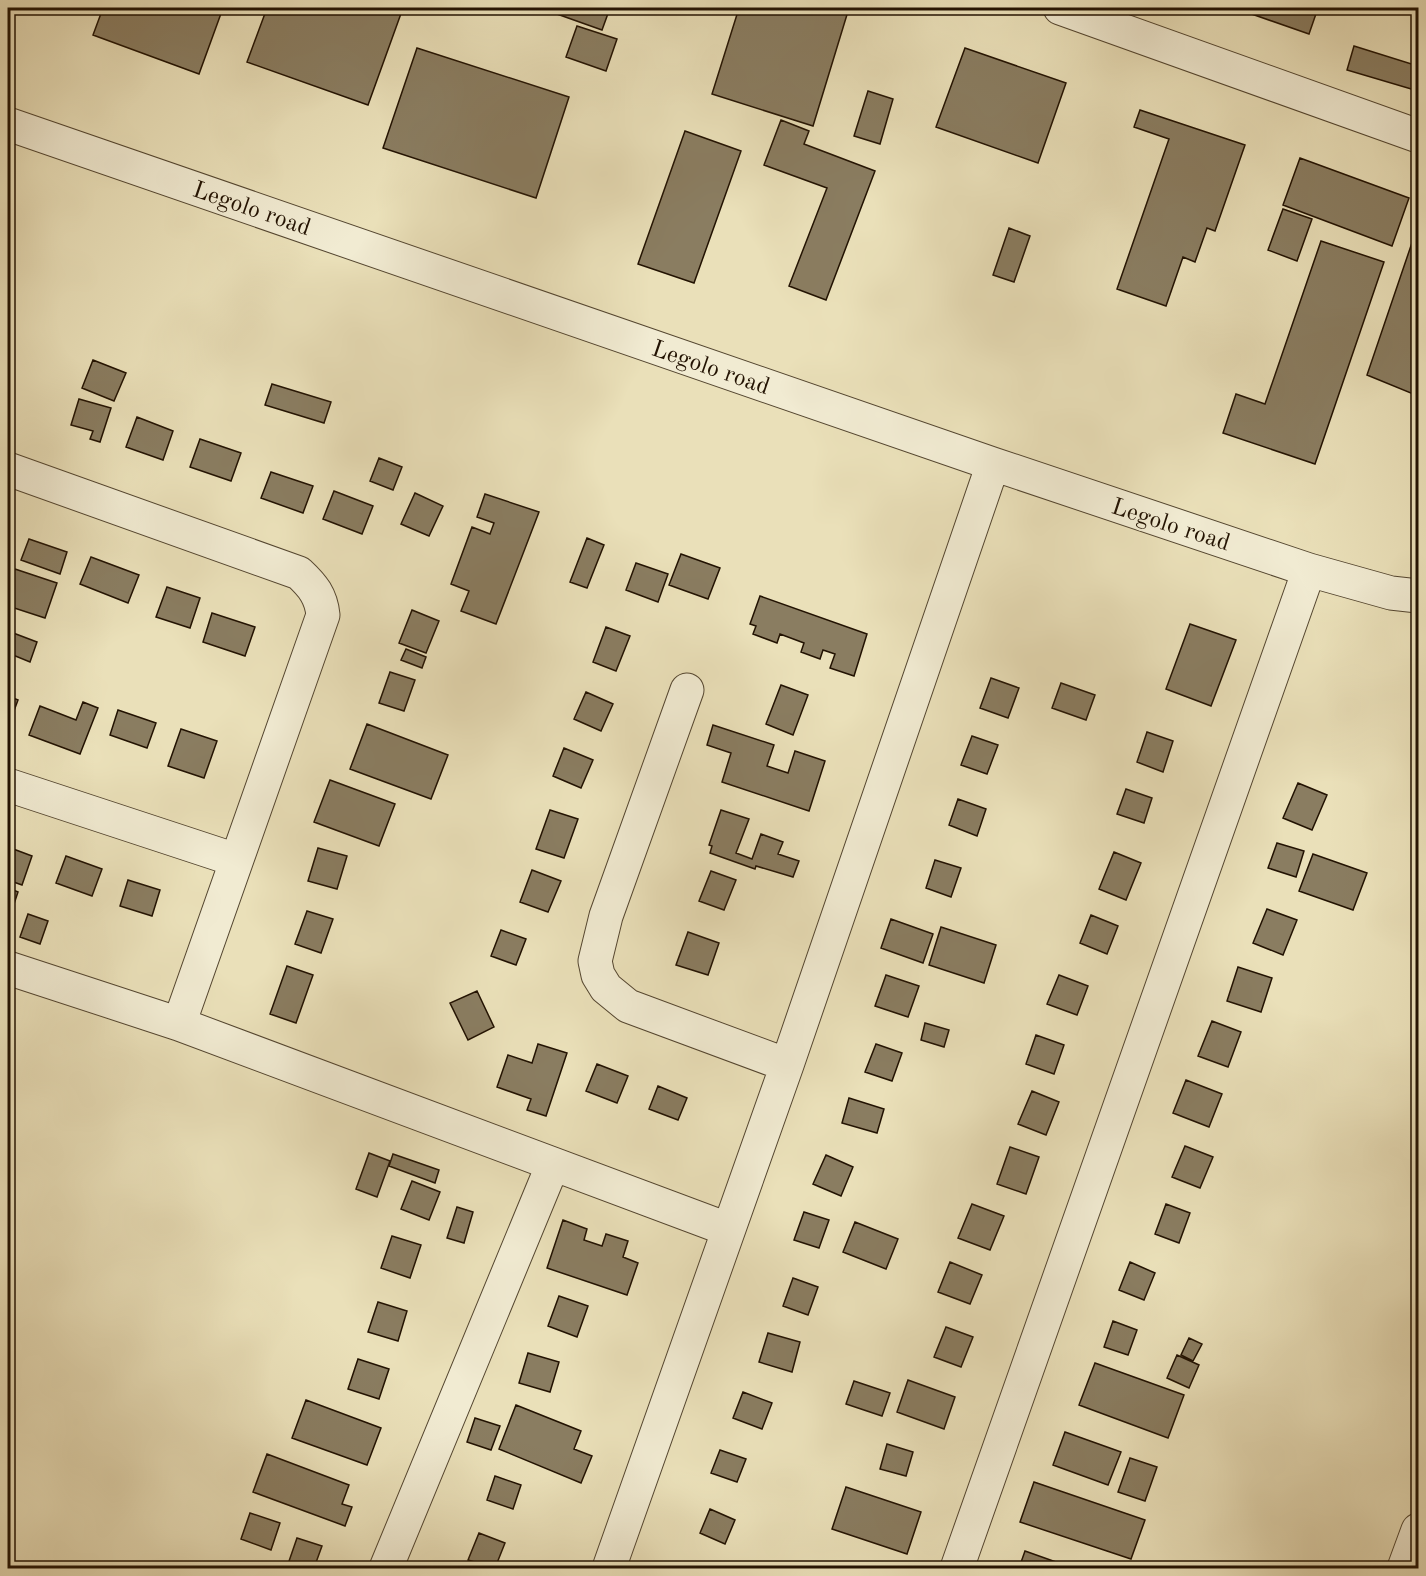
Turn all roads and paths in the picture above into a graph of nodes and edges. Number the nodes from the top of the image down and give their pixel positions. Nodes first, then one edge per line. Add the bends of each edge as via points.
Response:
1 (1060, 8) edge
2 (8, 124) edge
3 (1419, 135) edge
4 (993, 464) junction
5 (8, 469) edge
6 (1309, 570) junction
7 (1419, 597) edge
8 (687, 690) dead end
9 (8, 785) edge
10 (236, 860) junction
11 (8, 968) edge
12 (179, 1024) junction
13 (787, 1065) junction
14 (553, 1164) junction
15 (727, 1229) junction
16 (1419, 1530) edge
17 (386, 1569) edge
18 (609, 1569) edge
19 (957, 1569) edge
20 (1404, 1569) edge

1 - 3 street
2 - 4 street, Legolo road
4 - 6 street, Legolo road
4 - 13 street
5 - 10 street via 299,573 313,586 323,615
6 - 7 street, Legolo road
6 - 19 street
8 - 13 street via 606,916 595,961 598,975 606,988 628,1006
9 - 10 street
10 - 12 street
11 - 12 street
12 - 14 street
13 - 15 street
14 - 15 street
14 - 17 street
15 - 18 street
16 - 20 street

